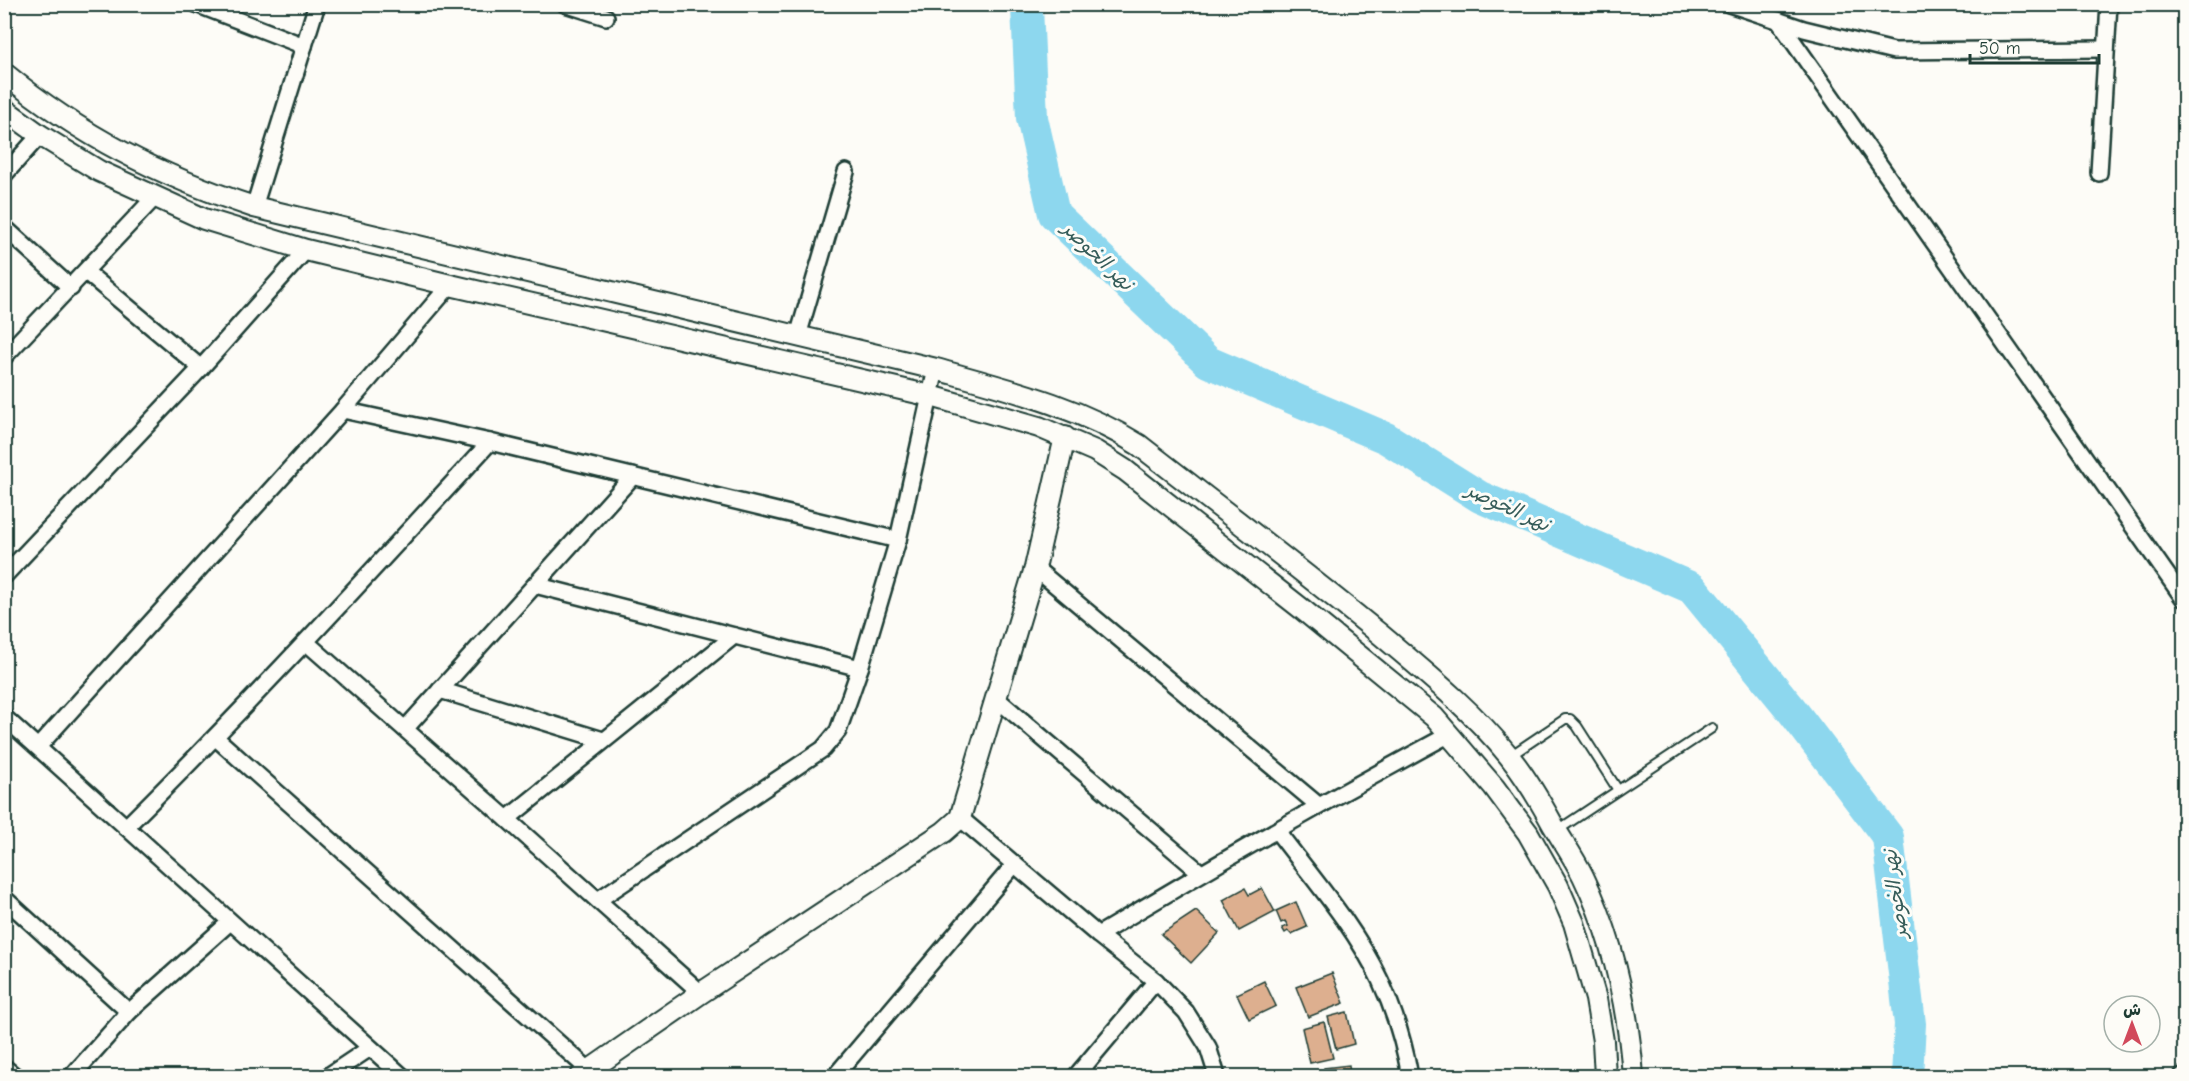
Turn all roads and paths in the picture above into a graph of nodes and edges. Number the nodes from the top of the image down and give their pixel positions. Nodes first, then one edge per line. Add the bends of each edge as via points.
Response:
1 (196, 4) edge
2 (317, 4) edge
3 (565, 4) edge
4 (1729, 4) edge
5 (2109, 4) edge
6 (606, 17) dead end
7 (1778, 20) junction
8 (304, 46) junction
9 (2106, 49) junction
10 (4, 72) edge
11 (4, 110) edge
12 (40, 135) junction
13 (846, 172) dead end
14 (2098, 173) dead end
15 (4, 175) edge
16 (154, 198) junction
17 (254, 207) junction
18 (4, 228) edge
19 (306, 250) junction
20 (86, 272) junction
21 (450, 285) junction
22 (71, 288) junction
23 (798, 336) junction
24 (4, 357) edge
25 (201, 368) junction
26 (936, 369) junction
27 (931, 396) junction
28 (343, 410) junction
29 (1065, 437) junction
30 (490, 442) junction
31 (633, 476) junction
32 (898, 540) junction
33 (1035, 568) junction
34 (4, 576) edge
35 (535, 585) junction
36 (1321, 585) junction
37 (2184, 599) edge
38 (1302, 609) junction
39 (734, 636) junction
40 (307, 643) junction
41 (860, 668) junction
42 (440, 690) junction
43 (997, 699) junction
44 (4, 717) edge
45 (1712, 728) dead end
46 (405, 729) junction
47 (1450, 734) junction
48 (216, 738) junction
49 (603, 740) junction
50 (38, 747) junction
51 (1509, 756) junction
52 (1618, 790) junction
53 (1318, 805) junction
54 (960, 818) junction
55 (507, 819) junction
56 (126, 827) junction
57 (1277, 831) junction
58 (1557, 831) junction
59 (1014, 864) junction
60 (1201, 873) junction
61 (4, 898) edge
62 (598, 900) junction
63 (231, 921) junction
64 (1098, 935) junction
65 (1156, 981) junction
66 (701, 993) junction
67 (129, 1012) junction
68 (370, 1048) junction
69 (4, 1068) edge
70 (586, 1074) edge
71 (15, 1077) edge
72 (72, 1077) edge
73 (328, 1077) edge
74 (402, 1077) edge
75 (835, 1077) edge
76 (1076, 1077) edge
77 (1218, 1077) edge
78 (1410, 1077) edge
79 (1605, 1077) edge
80 (1633, 1077) edge

1 - 8 street
2 - 8 street
3 - 6 street
4 - 7 street
5 - 9 street
7 - 9 street via 1894,51
7 - 37 street
8 - 17 street
9 - 14 street
10 - 17 street via 105,144 210,192
11 - 12 street
12 - 15 street
12 - 16 street
13 - 23 street
16 - 19 street via 204,219
16 - 20 street
17 - 23 street
18 - 22 street
19 - 21 street
19 - 25 street
20 - 22 street
20 - 25 street
21 - 27 street
21 - 28 street
22 - 24 street
23 - 26 street
25 - 34 street
26 - 27 street
26 - 36 street via 1045,400 1112,428
27 - 29 street
27 - 32 street
28 - 30 street
28 - 50 street
29 - 33 street
29 - 38 street via 1125,470
30 - 31 street
30 - 40 street
31 - 32 street
31 - 35 street
32 - 41 street
33 - 43 street
33 - 53 street
35 - 39 street
35 - 42 street
36 - 38 street
36 - 51 street via 1457,699
38 - 47 street
39 - 41 street
39 - 49 street
40 - 46 street
40 - 48 street
41 - 62 street via 838,731 823,748
42 - 46 street
42 - 49 street
43 - 54 street
43 - 60 street
44 - 50 street
45 - 52 lane
46 - 55 street
47 - 53 street
47 - 79 street via 1528,833 1558,886 1574,923 1596,999
48 - 56 street
48 - 70 street
49 - 55 street
50 - 56 street
51 - 52 lane via 1570,719
51 - 58 street
52 - 58 lane
53 - 57 street
54 - 59 street
54 - 66 street
55 - 62 street
56 - 63 street
57 - 60 street
57 - 78 street via 1347,922 1380,979 1398,1026
58 - 80 street via 1582,876 1612,953 1630,1038
59 - 64 street
59 - 75 street
60 - 64 street
61 - 67 street
62 - 66 street
63 - 67 street
63 - 68 street
64 - 65 street
65 - 76 street
65 - 77 street via 1186,1012 1208,1047
66 - 70 street
67 - 72 street
68 - 73 street
68 - 74 street
69 - 71 street

